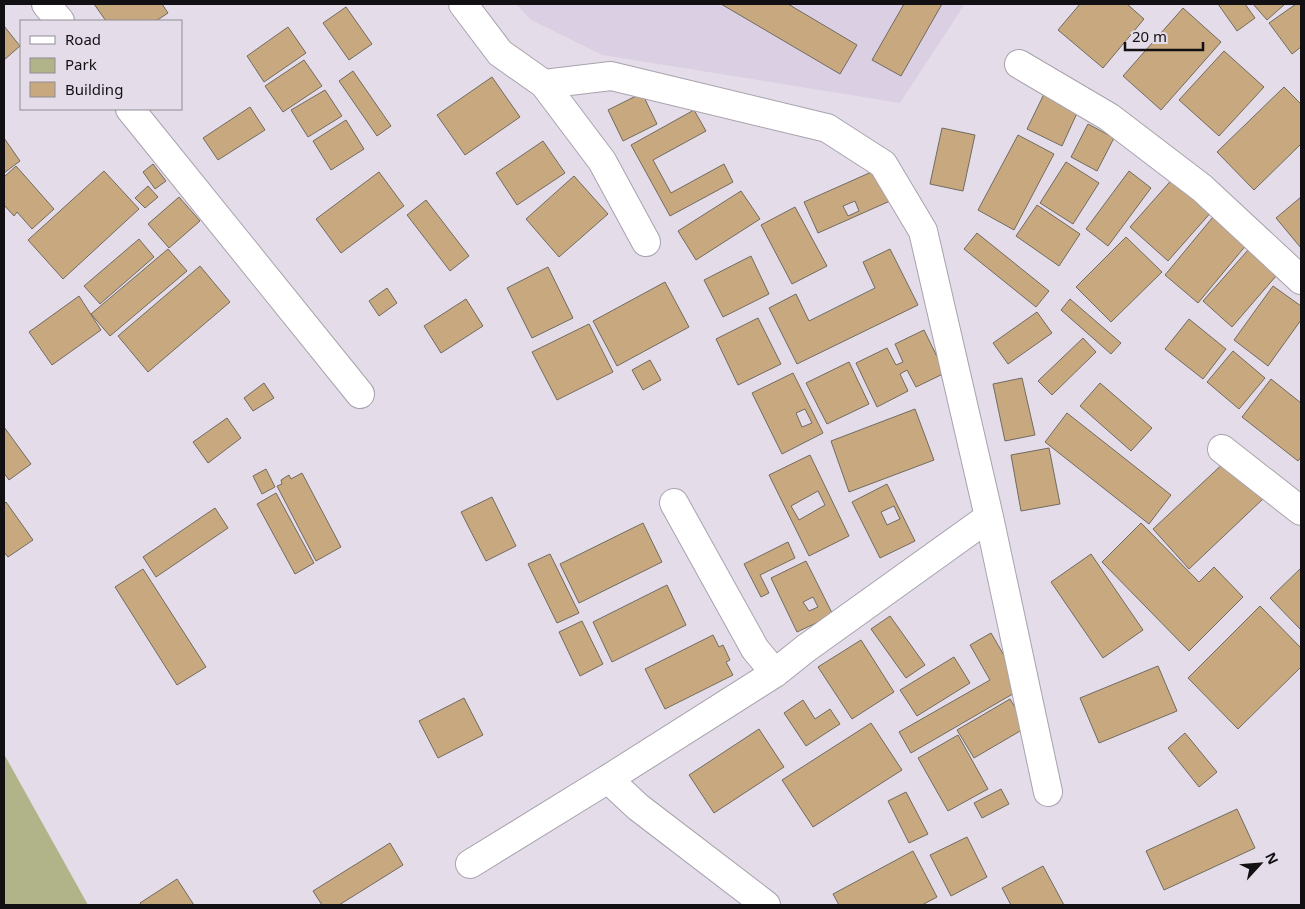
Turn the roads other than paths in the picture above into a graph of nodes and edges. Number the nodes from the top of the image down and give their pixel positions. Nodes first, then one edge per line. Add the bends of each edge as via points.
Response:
1 (46, 4) edge
2 (463, 4) edge
3 (59, 20) edge
4 (1019, 64) dead end
5 (544, 84) junction
6 (131, 110) edge
7 (646, 242) dead end
8 (1301, 280) edge
9 (360, 394) dead end
10 (1222, 449) dead end
11 (674, 503) dead end
12 (1301, 511) edge
13 (989, 517) junction
14 (775, 672) junction
15 (608, 779) junction
16 (1048, 792) dead end
17 (470, 864) dead end
18 (766, 905) edge

1 - 3 street
2 - 5 street via 500,53
4 - 8 street via 1109,117 1194,182
5 - 7 street via 602,161
5 - 13 street via 611,76 827,128 883,164 923,231
6 - 9 street
10 - 12 street
11 - 14 street via 755,649
13 - 14 street
13 - 16 street
14 - 15 street
15 - 17 street
15 - 18 street via 638,807

